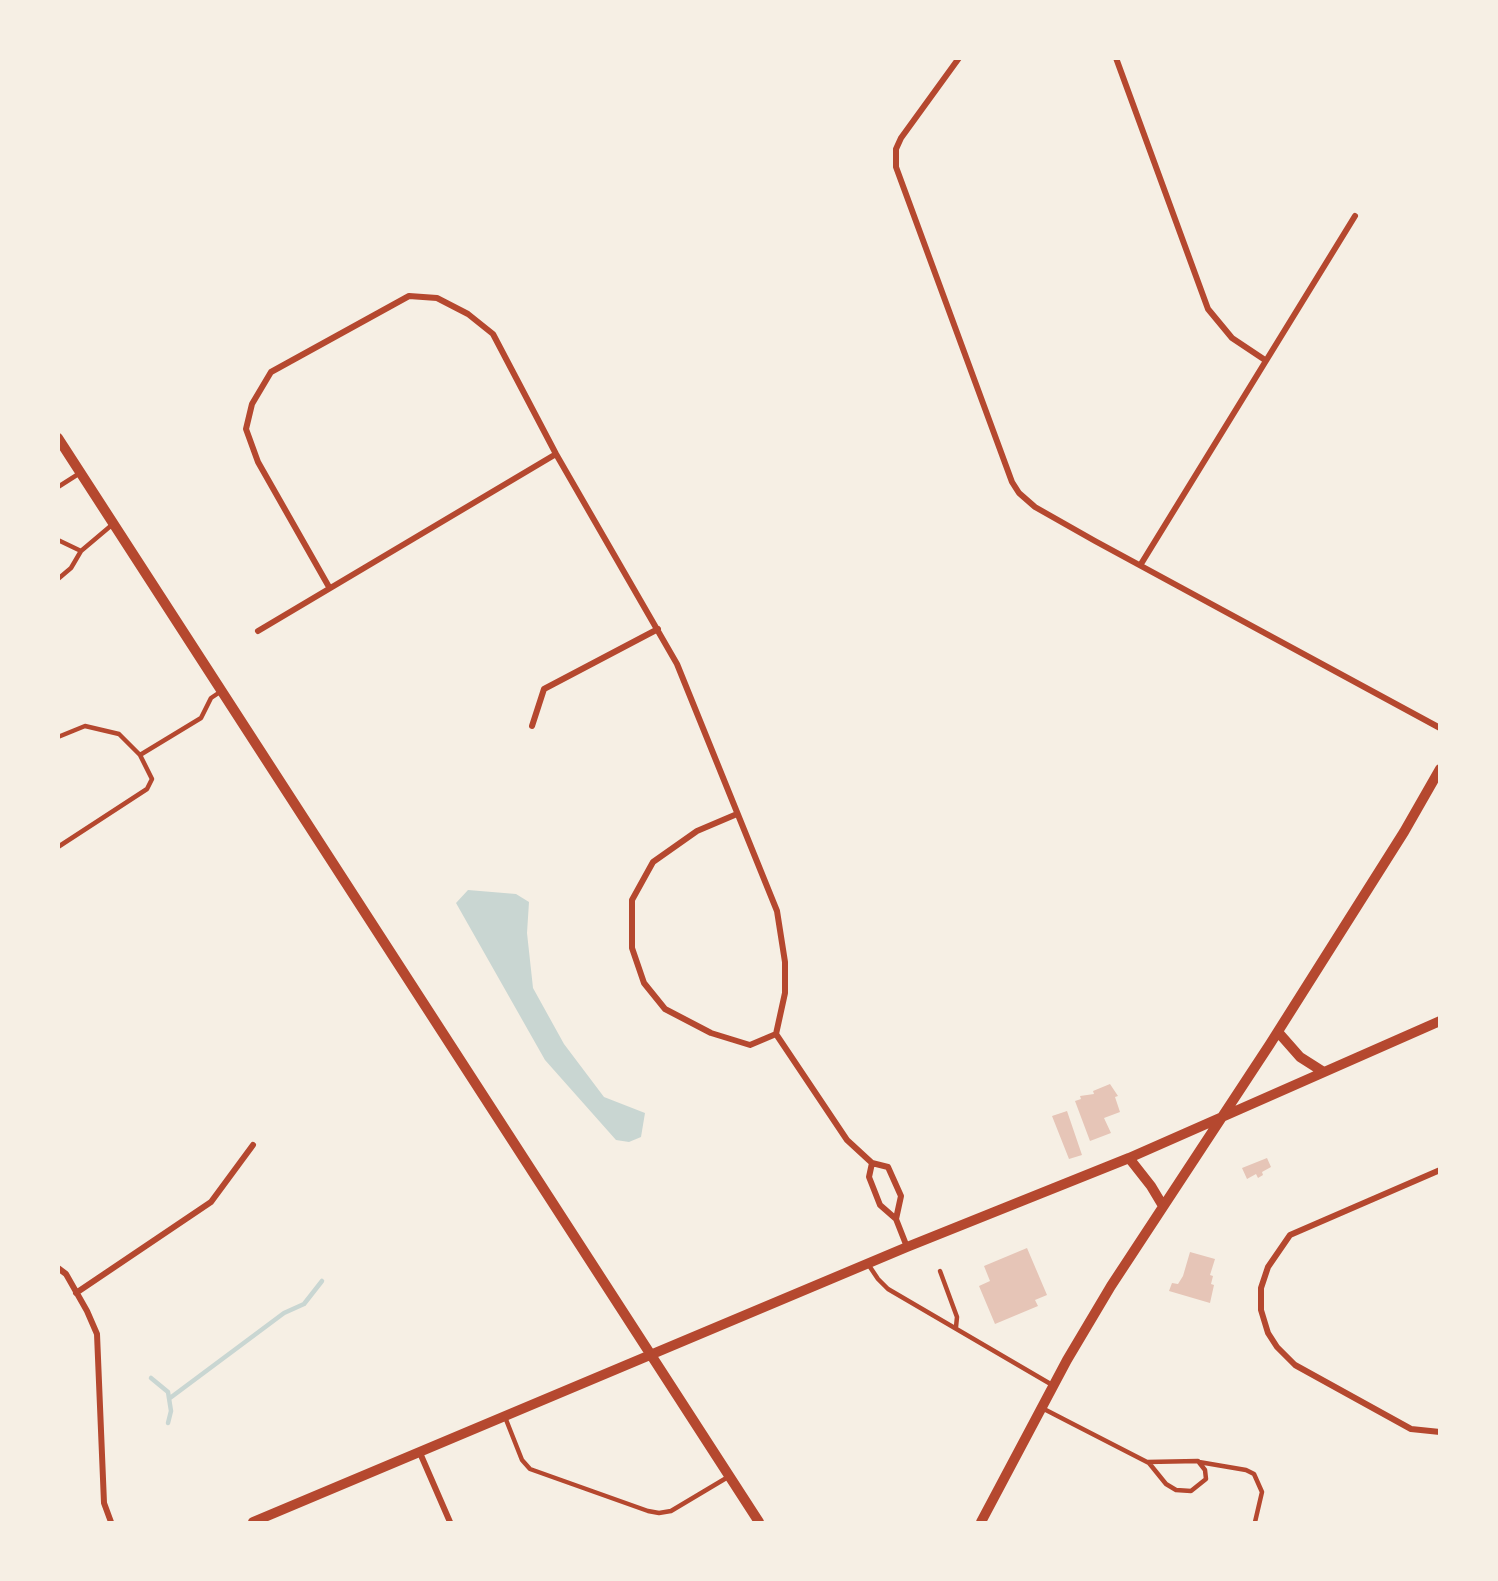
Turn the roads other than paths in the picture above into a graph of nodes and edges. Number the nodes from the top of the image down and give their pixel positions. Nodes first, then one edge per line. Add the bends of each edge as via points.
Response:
1 (959, 58) edge
2 (1116, 58) edge
3 (1355, 216) dead end
4 (1265, 360) junction
5 (58, 438) edge
6 (556, 454) junction
7 (80, 473) junction
8 (58, 487) edge
9 (114, 523) junction
10 (58, 540) edge
11 (81, 551) junction
12 (1141, 564) junction
13 (58, 579) edge
14 (329, 587) junction
15 (658, 629) junction
16 (258, 631) dead end
17 (223, 691) junction
18 (532, 726) dead end
19 (1440, 728) edge
20 (58, 737) edge
21 (140, 755) junction
22 (1440, 769) edge
23 (737, 814) junction
24 (58, 847) edge
25 (1440, 1021) edge
26 (1278, 1032) junction
27 (776, 1034) junction
28 (1322, 1071) junction
29 (1222, 1116) junction
30 (253, 1145) dead end
31 (1129, 1158) junction
32 (872, 1163) junction
33 (1440, 1170) edge
34 (1163, 1206) junction
35 (896, 1219) junction
36 (907, 1247) junction
37 (868, 1264) junction
38 (58, 1268) edge
39 (940, 1271) dead end
40 (76, 1293) junction
41 (956, 1327) junction
42 (652, 1354) junction
43 (1054, 1386) junction
44 (1041, 1408) junction
45 (504, 1416) junction
46 (1440, 1432) edge
47 (420, 1453) junction
48 (1146, 1462) junction
49 (1199, 1462) junction
50 (730, 1476) junction
51 (111, 1522) edge
52 (253, 1522) edge
53 (450, 1522) edge
54 (759, 1522) edge
55 (981, 1522) edge
56 (1255, 1522) edge

1 - 12 street via 901,138 896,149 896,167 1012,482 1035,507
2 - 4 street via 1208,309 1232,338
3 - 4 street
4 - 12 street
5 - 7 street
6 - 14 street
6 - 14 street via 493,334 468,314 437,298 410,296 271,372 252,404 246,429 258,462
6 - 15 street
7 - 8 lane
7 - 9 street
9 - 11 lane
9 - 17 street
10 - 11 lane
11 - 13 lane via 71,568
12 - 19 street via 1286,647
14 - 16 street
15 - 18 street via 544,689
15 - 23 street via 677,664
17 - 21 lane via 211,698 201,718
17 - 42 street
20 - 21 lane via 79,727 98,728 126,738
21 - 24 lane via 152,774 151,784
22 - 26 street
23 - 27 street via 777,911 785,962 785,993
23 - 27 street via 697,831 653,862 632,900 632,948 644,983 665,1009 711,1033 750,1045
25 - 28 street
26 - 28 street via 1300,1057
26 - 29 street
27 - 32 street via 848,1140
28 - 29 street
29 - 31 street
29 - 34 street
30 - 40 street via 211,1202
31 - 34 street
31 - 36 street
32 - 35 street via 868,1177 880,1205
32 - 35 street via 888,1167 901,1196
33 - 46 street via 1290,1235 1268,1267 1261,1310 1268,1333 1295,1365 1411,1429
34 - 43 street via 1111,1286
35 - 36 street
36 - 37 street
37 - 41 lane via 888,1289
37 - 42 street
38 - 40 street
39 - 41 lane via 957,1317
40 - 51 street via 97,1334 103,1492
41 - 43 lane
42 - 45 street
42 - 50 street
43 - 44 street
44 - 48 lane
44 - 55 street
45 - 47 street
45 - 50 lane via 522,1460 530,1469 648,1511 671,1510
47 - 52 street
47 - 53 street
48 - 49 lane
48 - 49 lane via 1166,1484 1182,1491 1194,1490 1206,1479
49 - 56 lane via 1254,1474 1262,1492
50 - 54 street

